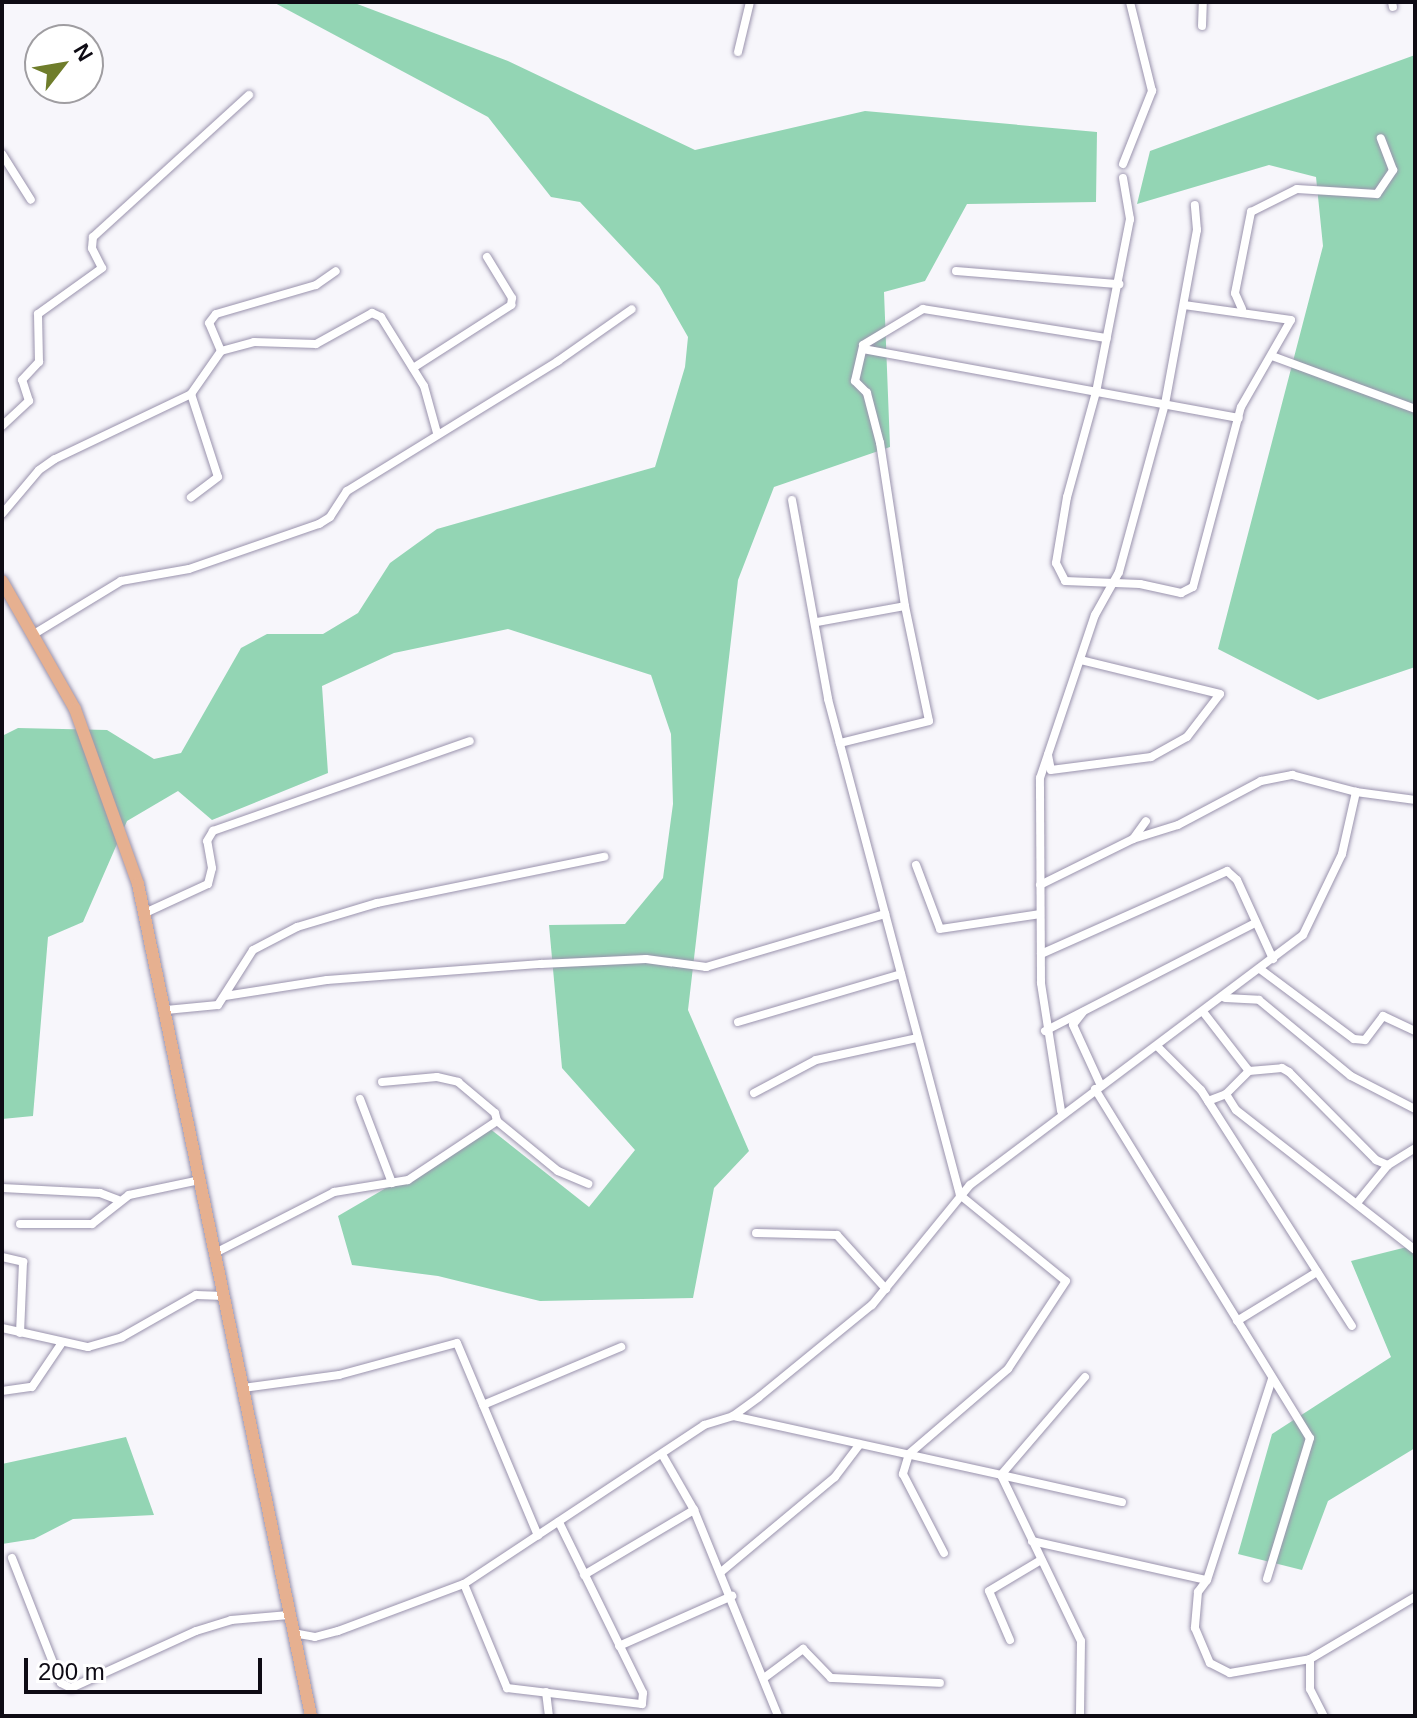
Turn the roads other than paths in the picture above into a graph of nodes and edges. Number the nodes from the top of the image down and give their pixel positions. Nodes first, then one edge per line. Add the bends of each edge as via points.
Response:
1 (750, 2) edge
2 (1130, 2) edge
3 (1203, 2) edge
4 (1202, 26) dead end
5 (738, 52) dead end
6 (249, 95) dead end
7 (1381, 138) dead end
8 (2, 154) edge
9 (1123, 164) dead end
10 (1123, 178) dead end
11 (31, 200) dead end
12 (1195, 205) dead end
13 (487, 257) dead end
14 (336, 271) dead end
15 (956, 271) dead end
16 (1119, 284) junction
17 (1184, 305) junction
18 (632, 309) dead end
19 (1242, 309) junction
20 (1107, 338) junction
21 (863, 349) junction
22 (221, 351) junction
23 (1272, 356) junction
24 (413, 368) junction
25 (1096, 392) junction
26 (191, 394) junction
27 (1165, 404) junction
28 (1415, 409) edge
29 (1239, 418) junction
30 (2, 426) edge
31 (437, 433) junction
32 (191, 497) dead end
33 (792, 500) dead end
34 (2, 514) edge
35 (2, 581) edge
36 (1115, 581) junction
37 (905, 606) junction
38 (817, 622) junction
39 (34, 634) junction
40 (1081, 660) junction
41 (470, 741) dead end
42 (840, 743) junction
43 (1048, 755) junction
44 (1356, 792) junction
45 (1415, 800) edge
46 (1146, 821) dead end
47 (1133, 839) junction
48 (604, 857) dead end
49 (916, 865) dead end
50 (1040, 885) junction
51 (145, 913) junction
52 (885, 914) junction
53 (1040, 914) junction
54 (1253, 924) junction
55 (1041, 954) junction
56 (1273, 959) junction
57 (1260, 969) junction
58 (901, 974) junction
59 (225, 996) junction
60 (1225, 998) junction
61 (166, 1010) junction
62 (1083, 1011) junction
63 (1204, 1013) junction
64 (738, 1022) dead end
65 (1045, 1031) junction
66 (1415, 1031) edge
67 (917, 1038) junction
68 (1157, 1046) junction
69 (1249, 1071) junction
70 (382, 1082) dead end
71 (1098, 1088) junction
72 (754, 1093) dead end
73 (1226, 1094) junction
74 (360, 1099) dead end
75 (1208, 1101) junction
76 (1415, 1109) edge
77 (1061, 1111) junction
78 (497, 1121) junction
79 (1415, 1148) edge
80 (1388, 1165) junction
81 (200, 1180) junction
82 (392, 1183) junction
83 (588, 1184) dead end
84 (2, 1188) edge
85 (960, 1195) junction
86 (118, 1200) junction
87 (1357, 1203) junction
88 (20, 1224) dead end
89 (756, 1233) dead end
90 (1415, 1250) edge
91 (215, 1253) junction
92 (2, 1257) edge
93 (1317, 1272) junction
94 (886, 1289) junction
95 (224, 1296) junction
96 (1237, 1321) junction
97 (1352, 1326) dead end
98 (2, 1328) edge
99 (20, 1333) junction
100 (61, 1344) junction
101 (621, 1347) dead end
102 (1085, 1377) dead end
103 (1272, 1379) junction
104 (243, 1388) junction
105 (2, 1391) edge
106 (483, 1405) junction
107 (733, 1416) junction
108 (860, 1444) junction
109 (909, 1454) junction
110 (663, 1456) junction
111 (1001, 1475) junction
112 (1122, 1502) dead end
113 (694, 1510) junction
114 (559, 1522) junction
115 (538, 1536) junction
116 (1031, 1540) junction
117 (944, 1553) dead end
118 (12, 1558) dead end
119 (1041, 1560) junction
120 (721, 1572) junction
121 (584, 1575) junction
122 (1267, 1579) dead end
123 (1207, 1580) junction
124 (464, 1584) junction
125 (732, 1596) junction
126 (1415, 1597) edge
127 (289, 1615) junction
128 (293, 1633) junction
129 (1010, 1640) dead end
130 (619, 1646) junction
131 (1310, 1659) junction
132 (764, 1678) junction
133 (940, 1683) dead end
134 (546, 1692) junction
135 (311, 1716) edge
136 (549, 1716) edge
137 (778, 1716) edge
138 (1080, 1716) edge
139 (1324, 1716) edge

1 - 5 street
2 - 9 street via 1152,91
3 - 4 street
6 - 30 street via 93,237 92,248 102,268 38,314 39,362 22,380 29,401
7 - 19 street via 1393,170 1377,194 1297,189 1251,212 1235,293
8 - 11 street
10 - 16 street via 1130,209
12 - 17 street via 1199,213
13 - 24 street via 512,298 511,305
14 - 22 street via 316,285 216,314 209,323
15 - 16 street
16 - 20 street
17 - 19 street
17 - 27 street
18 - 31 street via 558,361
19 - 23 street via 1291,320
20 - 21 street via 923,309
20 - 25 street
21 - 25 street
21 - 37 street via 855,381 867,393 880,443
22 - 24 street via 254,342 316,344 372,313 381,317
22 - 26 street
23 - 28 street
23 - 29 street via 1254,379
24 - 31 street via 432,401
25 - 27 street
25 - 36 street via 1067,497 1056,571 1065,581
26 - 32 street via 218,477
26 - 34 street via 55,459
27 - 29 street
27 - 36 street
29 - 36 street via 1193,587 1181,593
31 - 39 street via 347,491 319,524 189,569 121,581
33 - 38 street
35 - 39 main road
36 - 40 street via 1095,615
37 - 38 street
37 - 42 street via 929,721
38 - 42 street
39 - 51 main road via 96,762
40 - 43 street
40 - 43 street via 1220,694 1187,737 1151,757 1051,770
41 - 51 street via 213,831 207,841 212,868 208,884
42 - 52 street
43 - 50 street via 1040,778
44 - 45 street
44 - 47 street via 1292,775 1261,781 1178,825
44 - 56 street via 1342,854 1312,919 1303,935
46 - 47 street
47 - 50 street
48 - 59 street via 377,903 297,927 253,950
49 - 53 street via 940,929
50 - 53 street
51 - 61 main road
52 - 58 street
52 - 59 street via 706,967 646,959 541,964 327,980
53 - 55 street
54 - 55 street via 1237,880 1227,871
54 - 56 street
54 - 62 street
55 - 65 street
56 - 57 street
57 - 60 street
57 - 66 street via 1354,1039 1365,1040 1383,1016
58 - 64 street
58 - 67 street
59 - 61 street via 212,1008
60 - 63 street
60 - 76 street via 1259,1000 1351,1076
61 - 81 main road
62 - 65 street
62 - 71 street via 1073,1025
63 - 68 street
63 - 69 street
65 - 77 street
67 - 72 street via 816,1060
67 - 85 street
68 - 71 street
68 - 75 street
69 - 73 street
69 - 80 street via 1289,1072 1376,1160
70 - 78 street via 437,1077 458,1082 495,1113
71 - 77 street
71 - 96 street
73 - 75 street
73 - 87 street via 1236,1110
74 - 82 street
75 - 93 street
77 - 85 street
78 - 82 street via 408,1180
78 - 83 street via 558,1171
79 - 80 street
80 - 87 street
81 - 86 street
81 - 91 main road
82 - 91 street via 334,1192
84 - 86 street via 100,1193
85 - 94 street
85 - 109 street via 1066,1281 1008,1369
86 - 88 street via 92,1224
87 - 90 street
89 - 94 street via 837,1235
91 - 95 main road
92 - 99 street via 23,1262
93 - 96 street
93 - 97 street
94 - 107 street
95 - 100 street via 196,1295 104,1343
95 - 104 main road
96 - 103 street
98 - 99 street
99 - 100 street
100 - 105 street via 32,1387
101 - 106 street
102 - 111 street
103 - 122 street via 1310,1438
103 - 123 street
104 - 106 street via 401,1362 451,1343 461,1347
104 - 127 main road
106 - 115 street
107 - 108 street
107 - 110 street via 708,1422
108 - 109 street
108 - 120 street via 835,1477
109 - 111 street
109 - 117 street via 903,1474
110 - 113 street
110 - 114 street
111 - 112 street
111 - 116 street
113 - 120 street
113 - 121 street
114 - 115 street
114 - 121 street
115 - 124 street
116 - 119 street
116 - 123 street
118 - 127 street via 61,1683 71,1688 196,1631 231,1620
119 - 129 street via 989,1591
119 - 138 street via 1081,1641
120 - 125 street
121 - 130 street
123 - 131 street via 1198,1592 1195,1628 1219,1672
124 - 128 street via 338,1631 315,1637
124 - 134 street via 507,1688
125 - 130 street
125 - 132 street
126 - 131 street
127 - 128 main road
128 - 135 main road
130 - 134 street via 643,1693 642,1704
131 - 139 street via 1310,1689
132 - 133 street via 803,1649 831,1678
132 - 137 street
134 - 136 street

